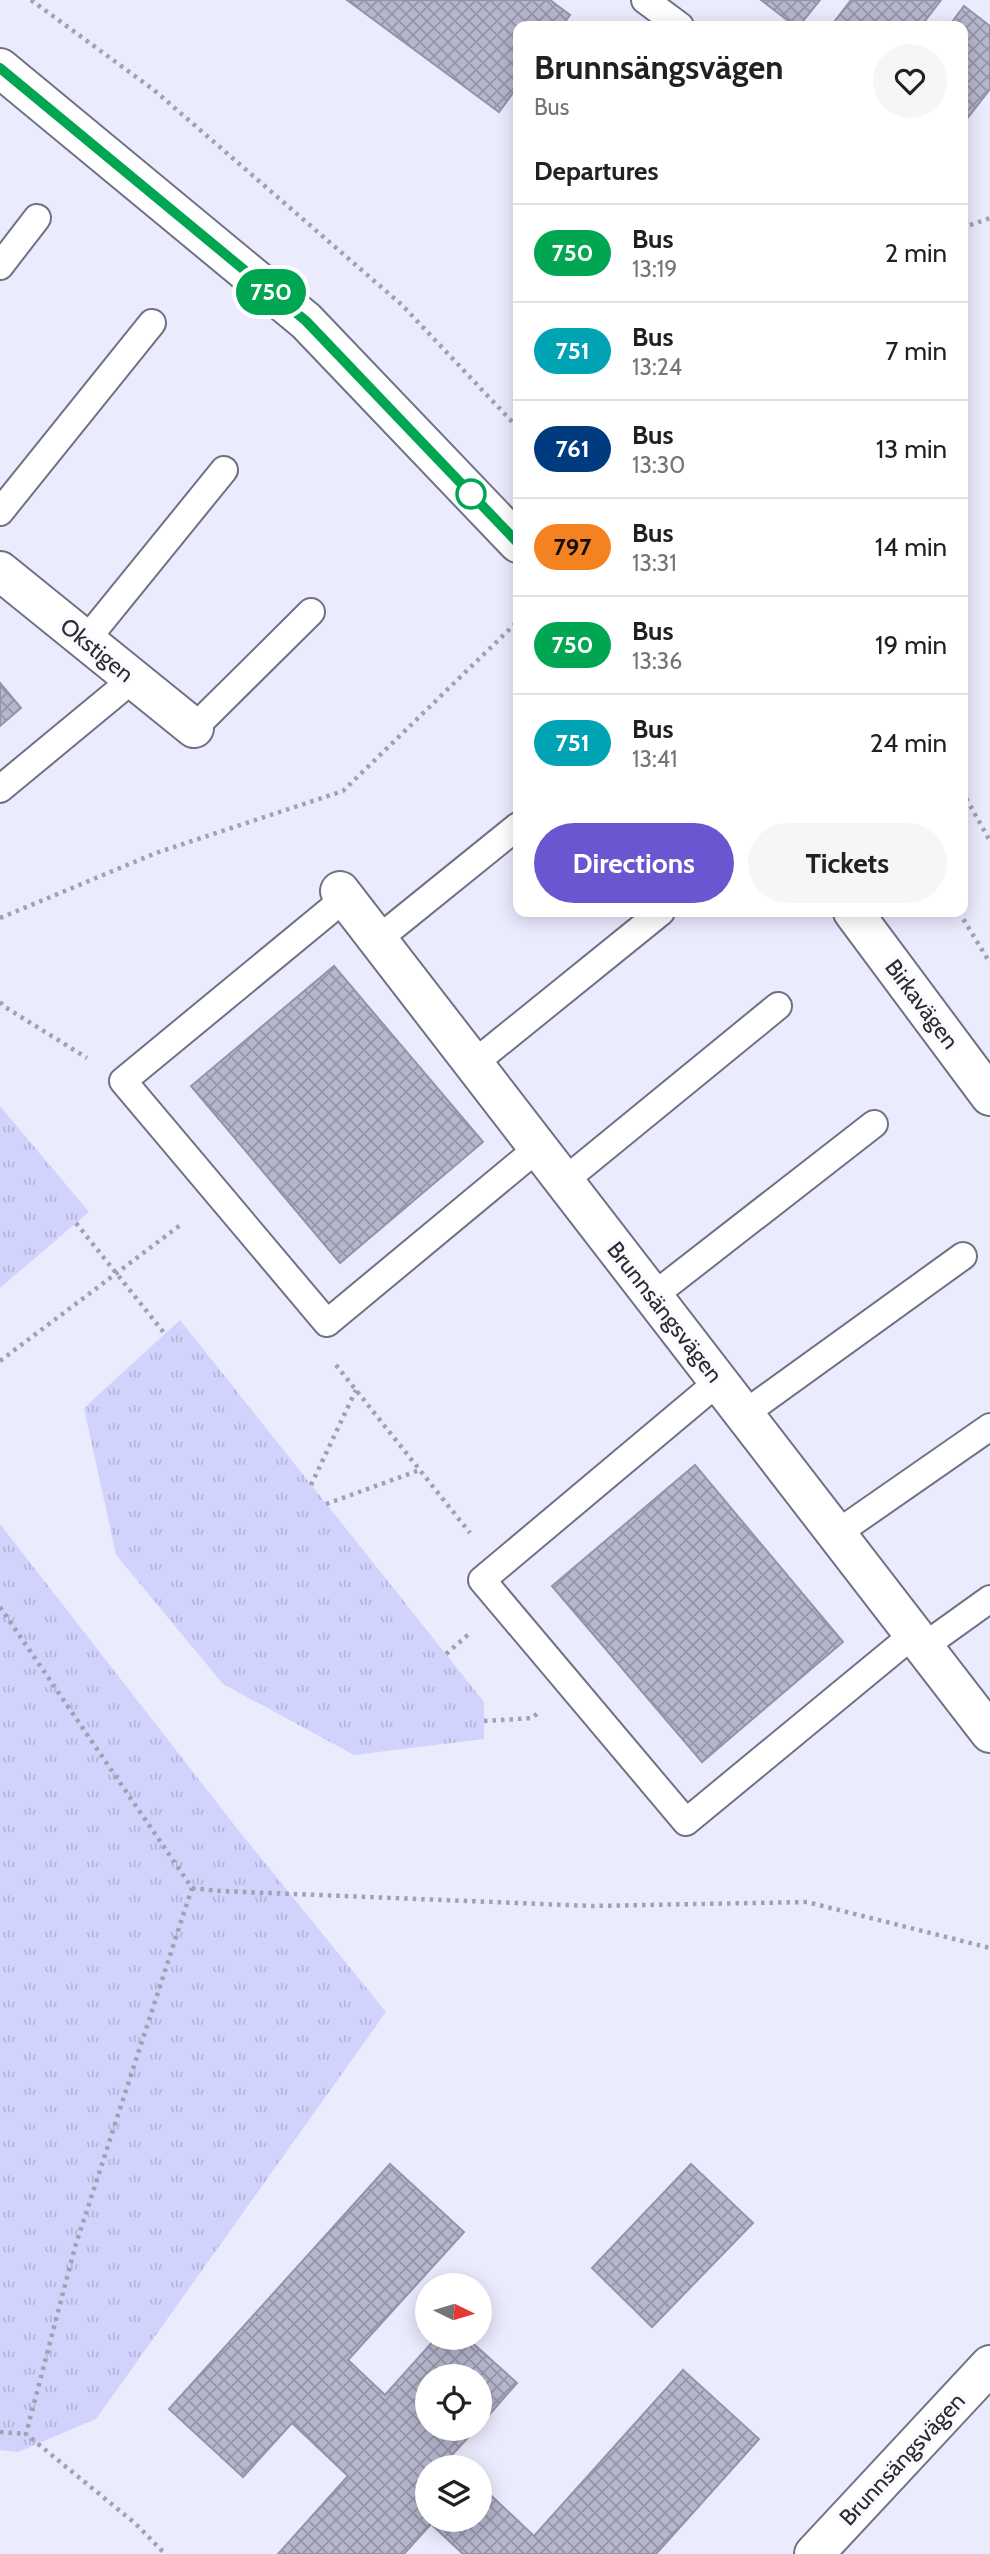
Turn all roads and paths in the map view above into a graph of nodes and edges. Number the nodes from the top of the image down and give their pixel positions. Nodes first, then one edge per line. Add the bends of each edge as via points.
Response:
1 (31, 0) edge
2 (645, 0) edge
3 (673, 21) edge
4 (0, 68) edge
5 (37, 218) dead end
6 (990, 218) edge
7 (968, 226) edge
8 (0, 266) edge
9 (152, 324) dead end
10 (513, 423) edge
11 (224, 470) dead end
12 (0, 512) edge
13 (513, 538) edge
14 (0, 571) edge
15 (311, 612) dead end
16 (513, 626) edge
17 (86, 640) junction
18 (133, 679) junction
19 (194, 728) joint
20 (0, 789) edge
21 (968, 802) edge
22 (513, 830) edge
23 (990, 841) edge
24 (342, 895) joint
25 (655, 917) edge
26 (857, 917) edge
27 (962, 917) edge
28 (0, 918) edge
29 (377, 940) junction
30 (990, 963) edge
31 (0, 1002) edge
32 (778, 1006) dead end
33 (473, 1063) junction
34 (123, 1081) junction
35 (990, 1097) edge
36 (874, 1124) dead end
37 (538, 1149) junction
38 (564, 1181) junction
39 (220, 1195) junction
40 (76, 1223) dead end
41 (963, 1256) dead end
42 (117, 1275) junction
43 (653, 1296) junction
44 (327, 1323) junction
45 (165, 1334) dead end
46 (0, 1361) edge
47 (718, 1382) junction
48 (356, 1390) junction
49 (744, 1414) junction
50 (990, 1427) edge
51 (420, 1470) junction
52 (311, 1485) dead end
53 (326, 1504) dead end
54 (836, 1534) junction
55 (497, 1567) junction
56 (990, 1599) edge
57 (0, 1607) edge
58 (918, 1641) junction
59 (990, 1733) edge
60 (192, 1888) junction
61 (990, 1948) edge
62 (990, 2365) edge
63 (0, 2432) edge
64 (26, 2434) junction
65 (165, 2554) edge
66 (814, 2554) edge

1 - 10 path via 154,90 402,305
2 - 3 lane
4 - 13 street via 306,321
5 - 8 lane
6 - 7 path
9 - 12 lane
11 - 17 lane
14 - 17 street, Okstigen
15 - 19 lane
16 - 28 path via 342,791 156,853
17 - 18 street, Okstigen
18 - 19 street, Okstigen
18 - 20 lane
21 - 23 path
22 - 29 lane
24 - 29 street, Brunnsängsvägen
24 - 34 lane
25 - 33 lane
26 - 35 street, Birkavägen
27 - 30 path
29 - 33 street, Brunnsängsvägen
31 - 34 path
32 - 38 lane
33 - 37 street, Brunnsängsvägen
34 - 39 lane
36 - 43 lane
37 - 38 street, Brunnsängsvägen
37 - 44 lane
38 - 43 street, Brunnsängsvägen
39 - 42 path
39 - 44 lane
40 - 42 path
41 - 49 lane
42 - 45 path
42 - 46 path
43 - 47 street, Brunnsängsvägen
44 - 48 path via 336,1365
47 - 49 street, Brunnsängsvägen
47 - 55 lane
48 - 51 path
48 - 52 path
49 - 54 street, Brunnsängsvägen
50 - 54 lane
51 - 53 path
51 - 55 path
54 - 58 street, Brunnsängsvägen
55 - 58 lane via 482,1580 686,1822
56 - 58 lane
57 - 60 path
58 - 59 street, Brunnsängsvägen
60 - 61 path via 592,1906 807,1902
60 - 64 path via 75,2247
62 - 66 street, Brunnsängsvägen
63 - 64 path
64 - 65 path via 136,2524

